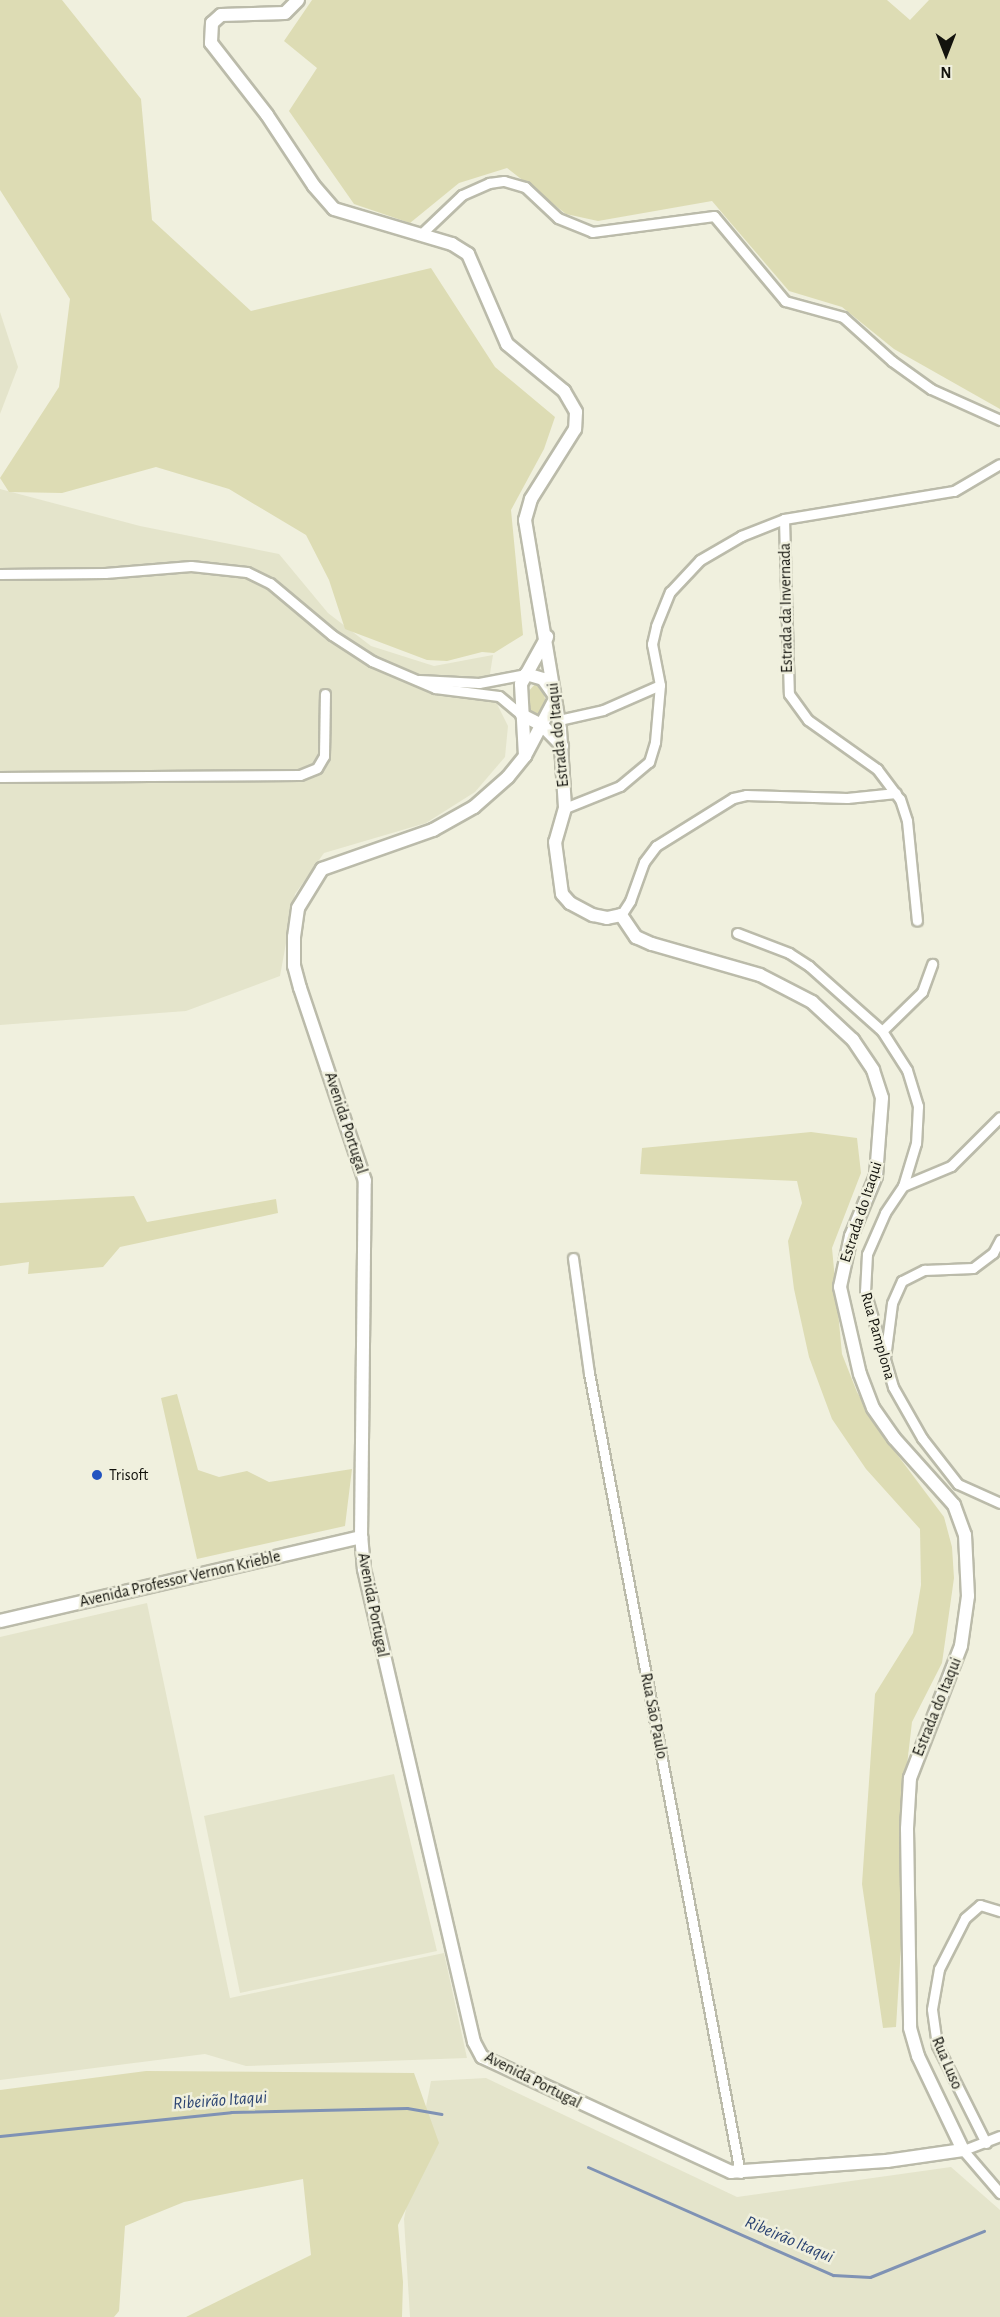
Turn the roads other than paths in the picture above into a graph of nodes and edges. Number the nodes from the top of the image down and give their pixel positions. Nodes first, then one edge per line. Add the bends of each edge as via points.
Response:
1 (298, 0) edge
2 (420, 235) junction
3 (1000, 420) edge
4 (1000, 464) edge
5 (784, 519) junction
6 (0, 574) edge
7 (547, 637) junction
8 (526, 674) junction
9 (408, 679) junction
10 (660, 685) junction
11 (325, 694) dead end
12 (555, 699) junction
13 (522, 716) junction
14 (559, 720) junction
15 (542, 725) junction
16 (562, 746) junction
17 (525, 756) junction
18 (0, 777) edge
19 (896, 793) junction
20 (565, 808) junction
21 (621, 915) junction
22 (917, 921) dead end
23 (737, 933) dead end
24 (932, 964) dead end
25 (882, 1031) junction
26 (1000, 1117) edge
27 (903, 1186) junction
28 (1000, 1240) edge
29 (573, 1258) dead end
30 (884, 1360) junction
31 (1000, 1503) edge
32 (361, 1537) junction
33 (0, 1622) edge
34 (1000, 1911) edge
35 (1000, 2136) edge
36 (986, 2143) junction
37 (963, 2150) junction
38 (740, 2173) junction
39 (1000, 2193) edge

1 - 2 street, Estrada do Itaqui via 285,13 221,15 212,23 211,43 267,115 324,200 342,213
2 - 3 street via 462,195 504,181 525,188 558,218 592,232 714,216 785,301 843,317 892,361 931,389
2 - 7 street, Estrada do Itaqui via 468,254 507,344 564,391 576,412 575,429 531,499 525,520
4 - 5 street via 954,491
5 - 10 street via 717,548 683,575 670,592 652,644
5 - 19 street, Estrada da Invernada via 789,694 808,720 870,763
6 - 9 street via 105,573 191,566 247,572 270,583 332,635
7 - 8 street
7 - 12 street, Estrada do Itaqui
8 - 9 street via 479,683
8 - 12 street via 543,679
8 - 13 street via 521,684
9 - 13 street via 435,688 499,696
10 - 14 street via 603,710
10 - 20 street via 655,742 649,762 620,786
11 - 18 street via 324,756 317,768 300,775
12 - 14 street, Estrada do Itaqui
12 - 15 street, Avenida Portugal
13 - 15 street
13 - 17 street
14 - 16 street, Estrada do Itaqui
15 - 16 street
15 - 17 street, Avenida Portugal
16 - 20 street, Estrada do Itaqui
17 - 32 street, Avenida Portugal via 496,788 454,820 383,849 329,864 314,879 298,908 294,966 365,1181
19 - 21 street via 847,798 732,798 656,846 644,862
19 - 22 street, Estrada da Invernada via 905,810
20 - 21 street, Estrada do Itaqui via 555,842 562,894 587,913 607,918
21 - 37 street, Estrada do Itaqui via 636,937 760,975 812,1002 853,1040 873,1070 882,1098 876,1176 851,1236 840,1287 860,1374 873,1408 894,1438 954,1504 965,1535 968,1596 961,1646 910,1778 907,1829 910,2028 918,2056
23 - 25 street, Rua Pamplona via 789,953 809,966
24 - 25 street via 922,992
25 - 27 street, Rua Pamplona via 907,1070 918,1106 916,1143
26 - 27 street via 951,1166
27 - 30 street, Rua Pamplona via 873,1236 864,1268 866,1300
28 - 30 street via 988,1258 973,1268 924,1270 902,1281 892,1303
29 - 38 street, Rua São Paulo via 589,1373
30 - 31 street, Rua Pamplona via 907,1414 942,1466 968,1491
32 - 33 street, Avenida Professor Vernon Krieble
32 - 38 street, Avenida Portugal via 364,1569 399,1726 478,2051 482,2057 690,2156
34 - 36 street, Rua Luso via 980,1905 965,1918 939,1969 932,2009 933,2029 948,2072
35 - 36 street, Avenida Portugal
36 - 37 street, Avenida Portugal
37 - 38 street, Avenida Portugal via 887,2161
37 - 39 street, Estrada do Itaqui

